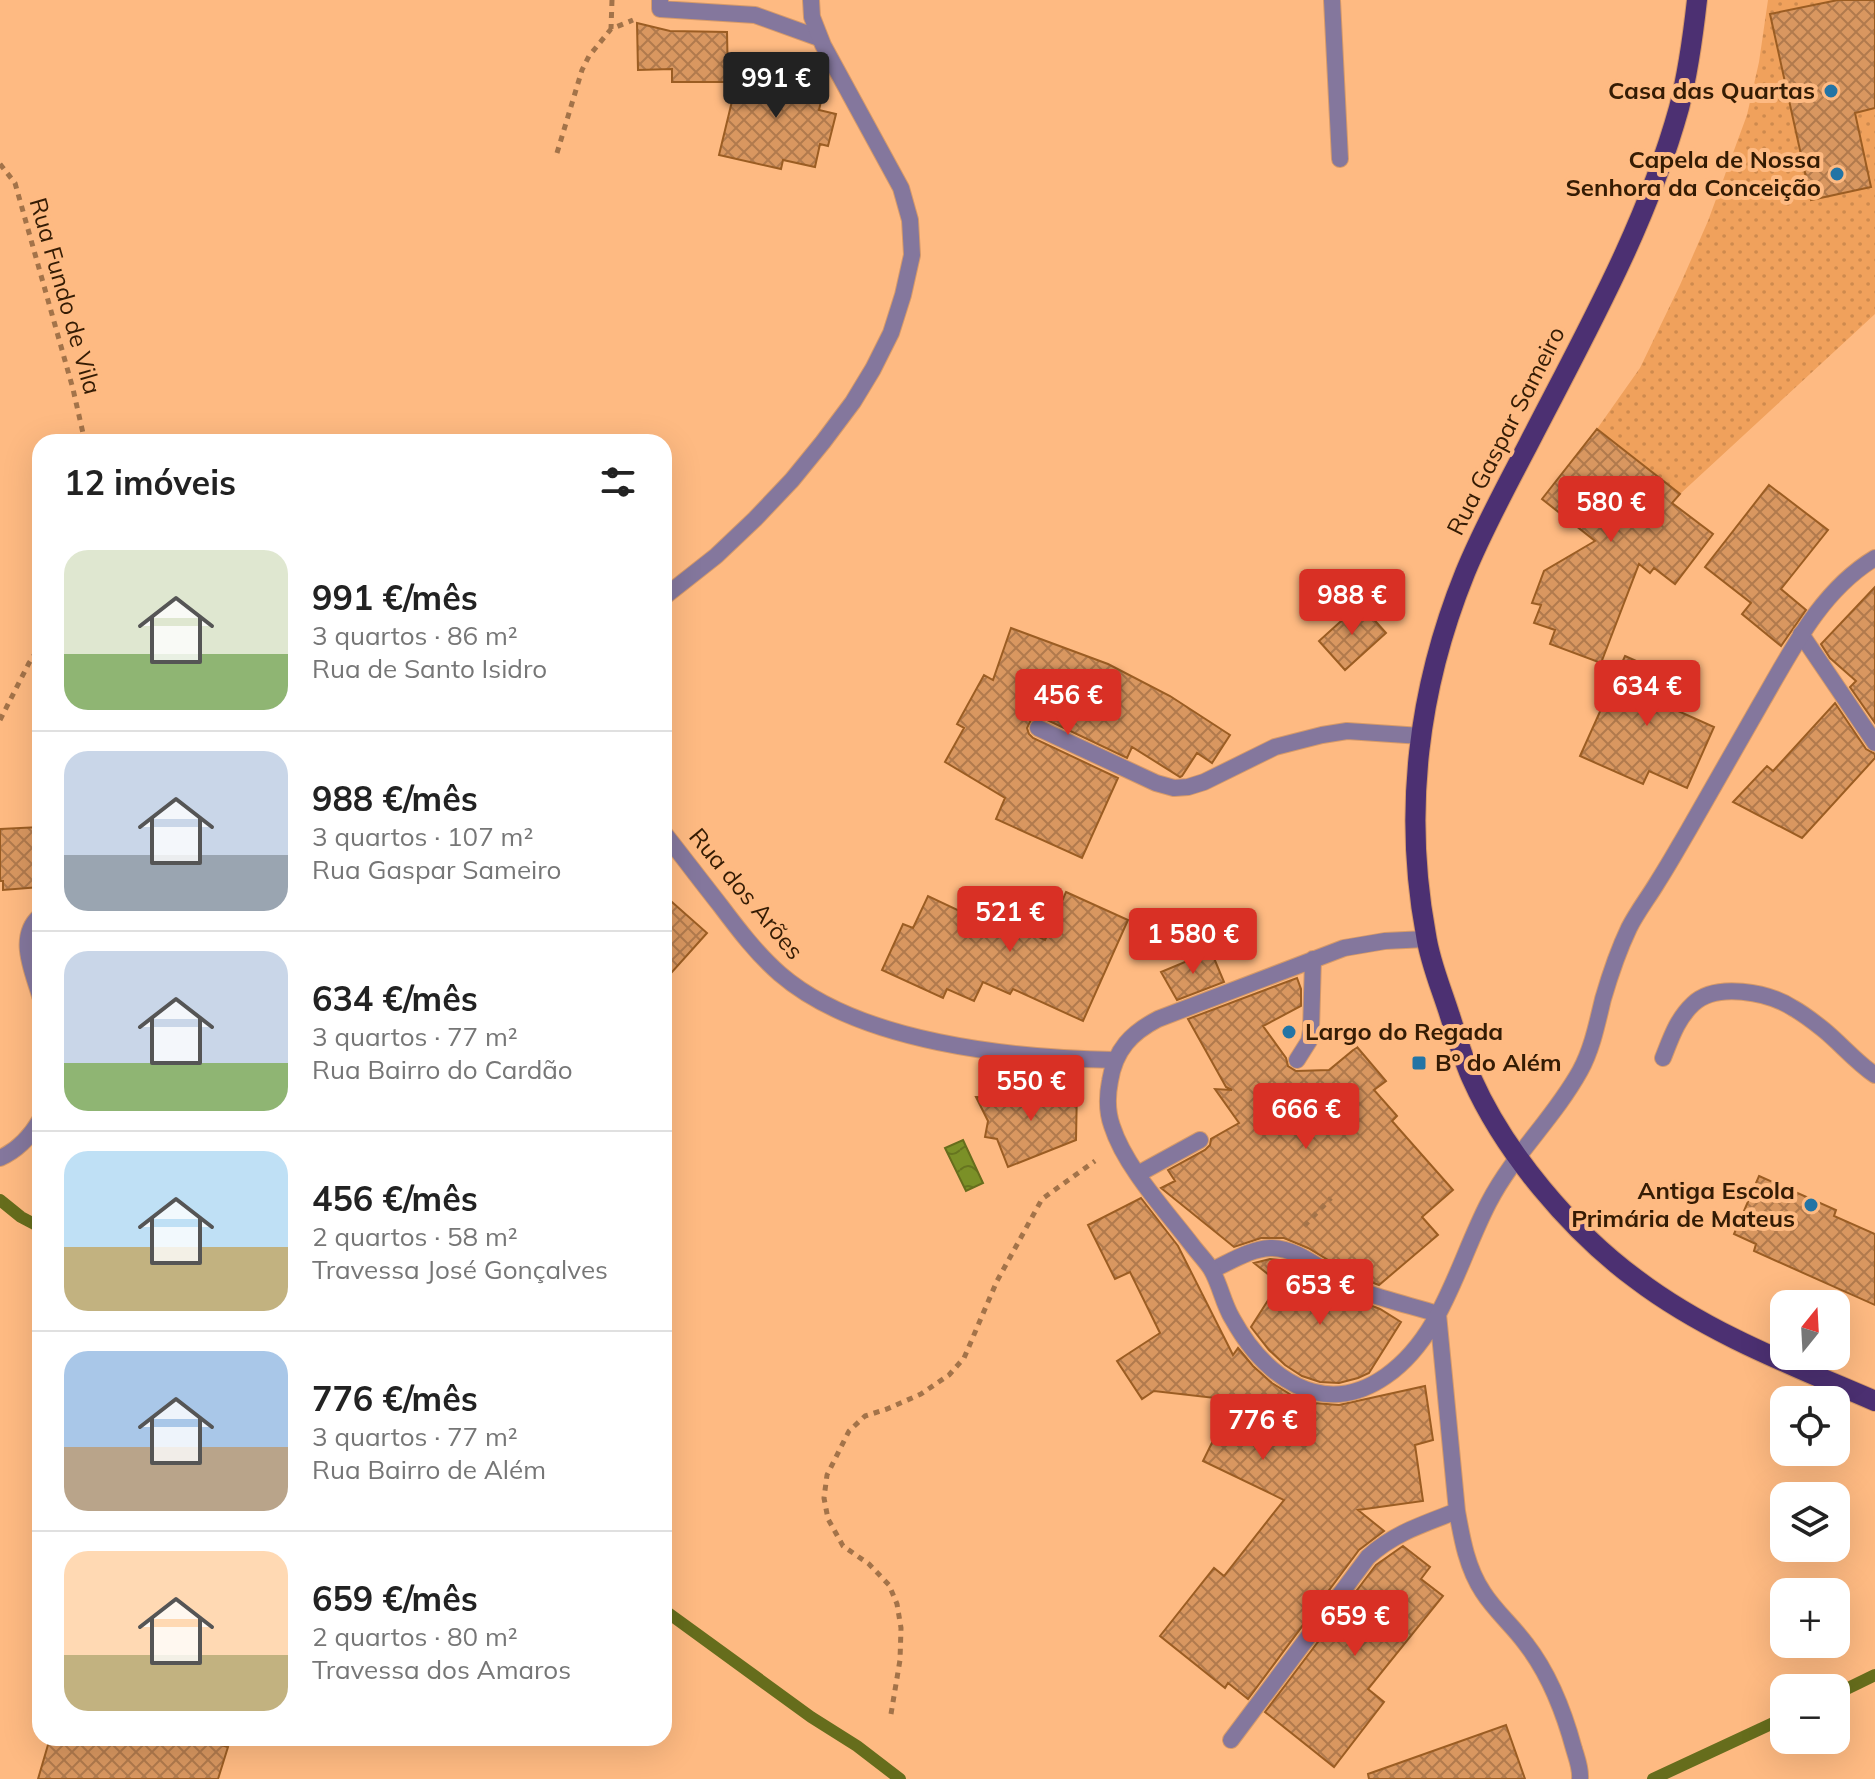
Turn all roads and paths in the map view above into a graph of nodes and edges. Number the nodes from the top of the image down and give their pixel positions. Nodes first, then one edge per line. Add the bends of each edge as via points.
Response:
1 (612, 0) edge
2 (811, 0) edge
3 (1332, 0) edge
4 (1697, 0) edge
5 (660, 4) edge
6 (611, 29) junction
7 (819, 38) junction
8 (557, 153) dead end
9 (1340, 159) dead end
10 (0, 164) edge
11 (83, 434) edge
12 (1875, 558) edge
13 (672, 591) edge
14 (1801, 634) junction
15 (32, 658) edge
16 (0, 720) edge
17 (1038, 728) dead end
18 (1421, 736) junction
19 (1875, 743) edge
20 (672, 843) edge
21 (32, 925) edge
22 (1426, 939) junction
23 (1313, 959) junction
24 (32, 968) edge
25 (1663, 1058) dead end
26 (1115, 1060) junction
27 (1297, 1060) dead end
28 (1875, 1075) edge
29 (32, 1131) edge
30 (1200, 1140) dead end
31 (1119, 1144) junction
32 (1518, 1156) junction
33 (0, 1158) edge
34 (1138, 1174) junction
35 (1212, 1270) junction
36 (1438, 1314) junction
37 (1875, 1401) edge
38 (1457, 1511) junction
39 (891, 1714) dead end
40 (1231, 1740) dead end
41 (1580, 1779) edge

1 - 6 path
2 - 7 street
3 - 9 street
4 - 18 main road, Rua Gaspar Sameiro via 1685,83 1659,169 1603,299 1469,564 1437,656
5 - 6 path
5 - 7 street via 755,15
6 - 8 path via 582,70
7 - 13 street via 901,188 912,255 903,295 873,369 823,442 755,519
10 - 11 path, Rua Fundo de Vila via 15,183
12 - 14 street via 1837,587
14 - 19 street
14 - 32 street via 1630,926 1581,1069
15 - 16 path
17 - 18 street via 1174,788 1204,782 1275,747 1310,737 1347,731
18 - 22 main road, Rua Gaspar Sameiro via 1415,818
20 - 26 street, Rua dos Arões via 752,946 822,1004 897,1032 948,1043 1029,1056
21 - 24 street via 27,945
22 - 23 street via 1364,944
22 - 32 main road, Rua Gaspar Sameiro via 1471,1077
23 - 26 street via 1158,1019 1129,1037
23 - 27 street via 1311,1030
25 - 28 street via 1678,1021 1695,1002 1711,992 1744,992 1791,1006
26 - 31 street via 1108,1109
29 - 33 street
30 - 34 street
31 - 34 street
31 - 39 path via 1042,1199 997,1281 964,1358 921,1394 865,1416 849,1431 827,1475 828,1519 843,1546 889,1585 897,1604 900,1660
32 - 36 street via 1487,1205
32 - 37 main road, Rua Gaspar Sameiro via 1565,1214 1635,1278 1716,1328
34 - 35 street
35 - 36 street via 1259,1249 1286,1248 1360,1290
35 - 36 street via 1230,1315 1263,1359 1294,1384 1323,1395 1351,1393 1388,1375
36 - 38 street
38 - 40 street via 1409,1529 1368,1557
38 - 41 street via 1482,1591 1525,1642 1558,1699

